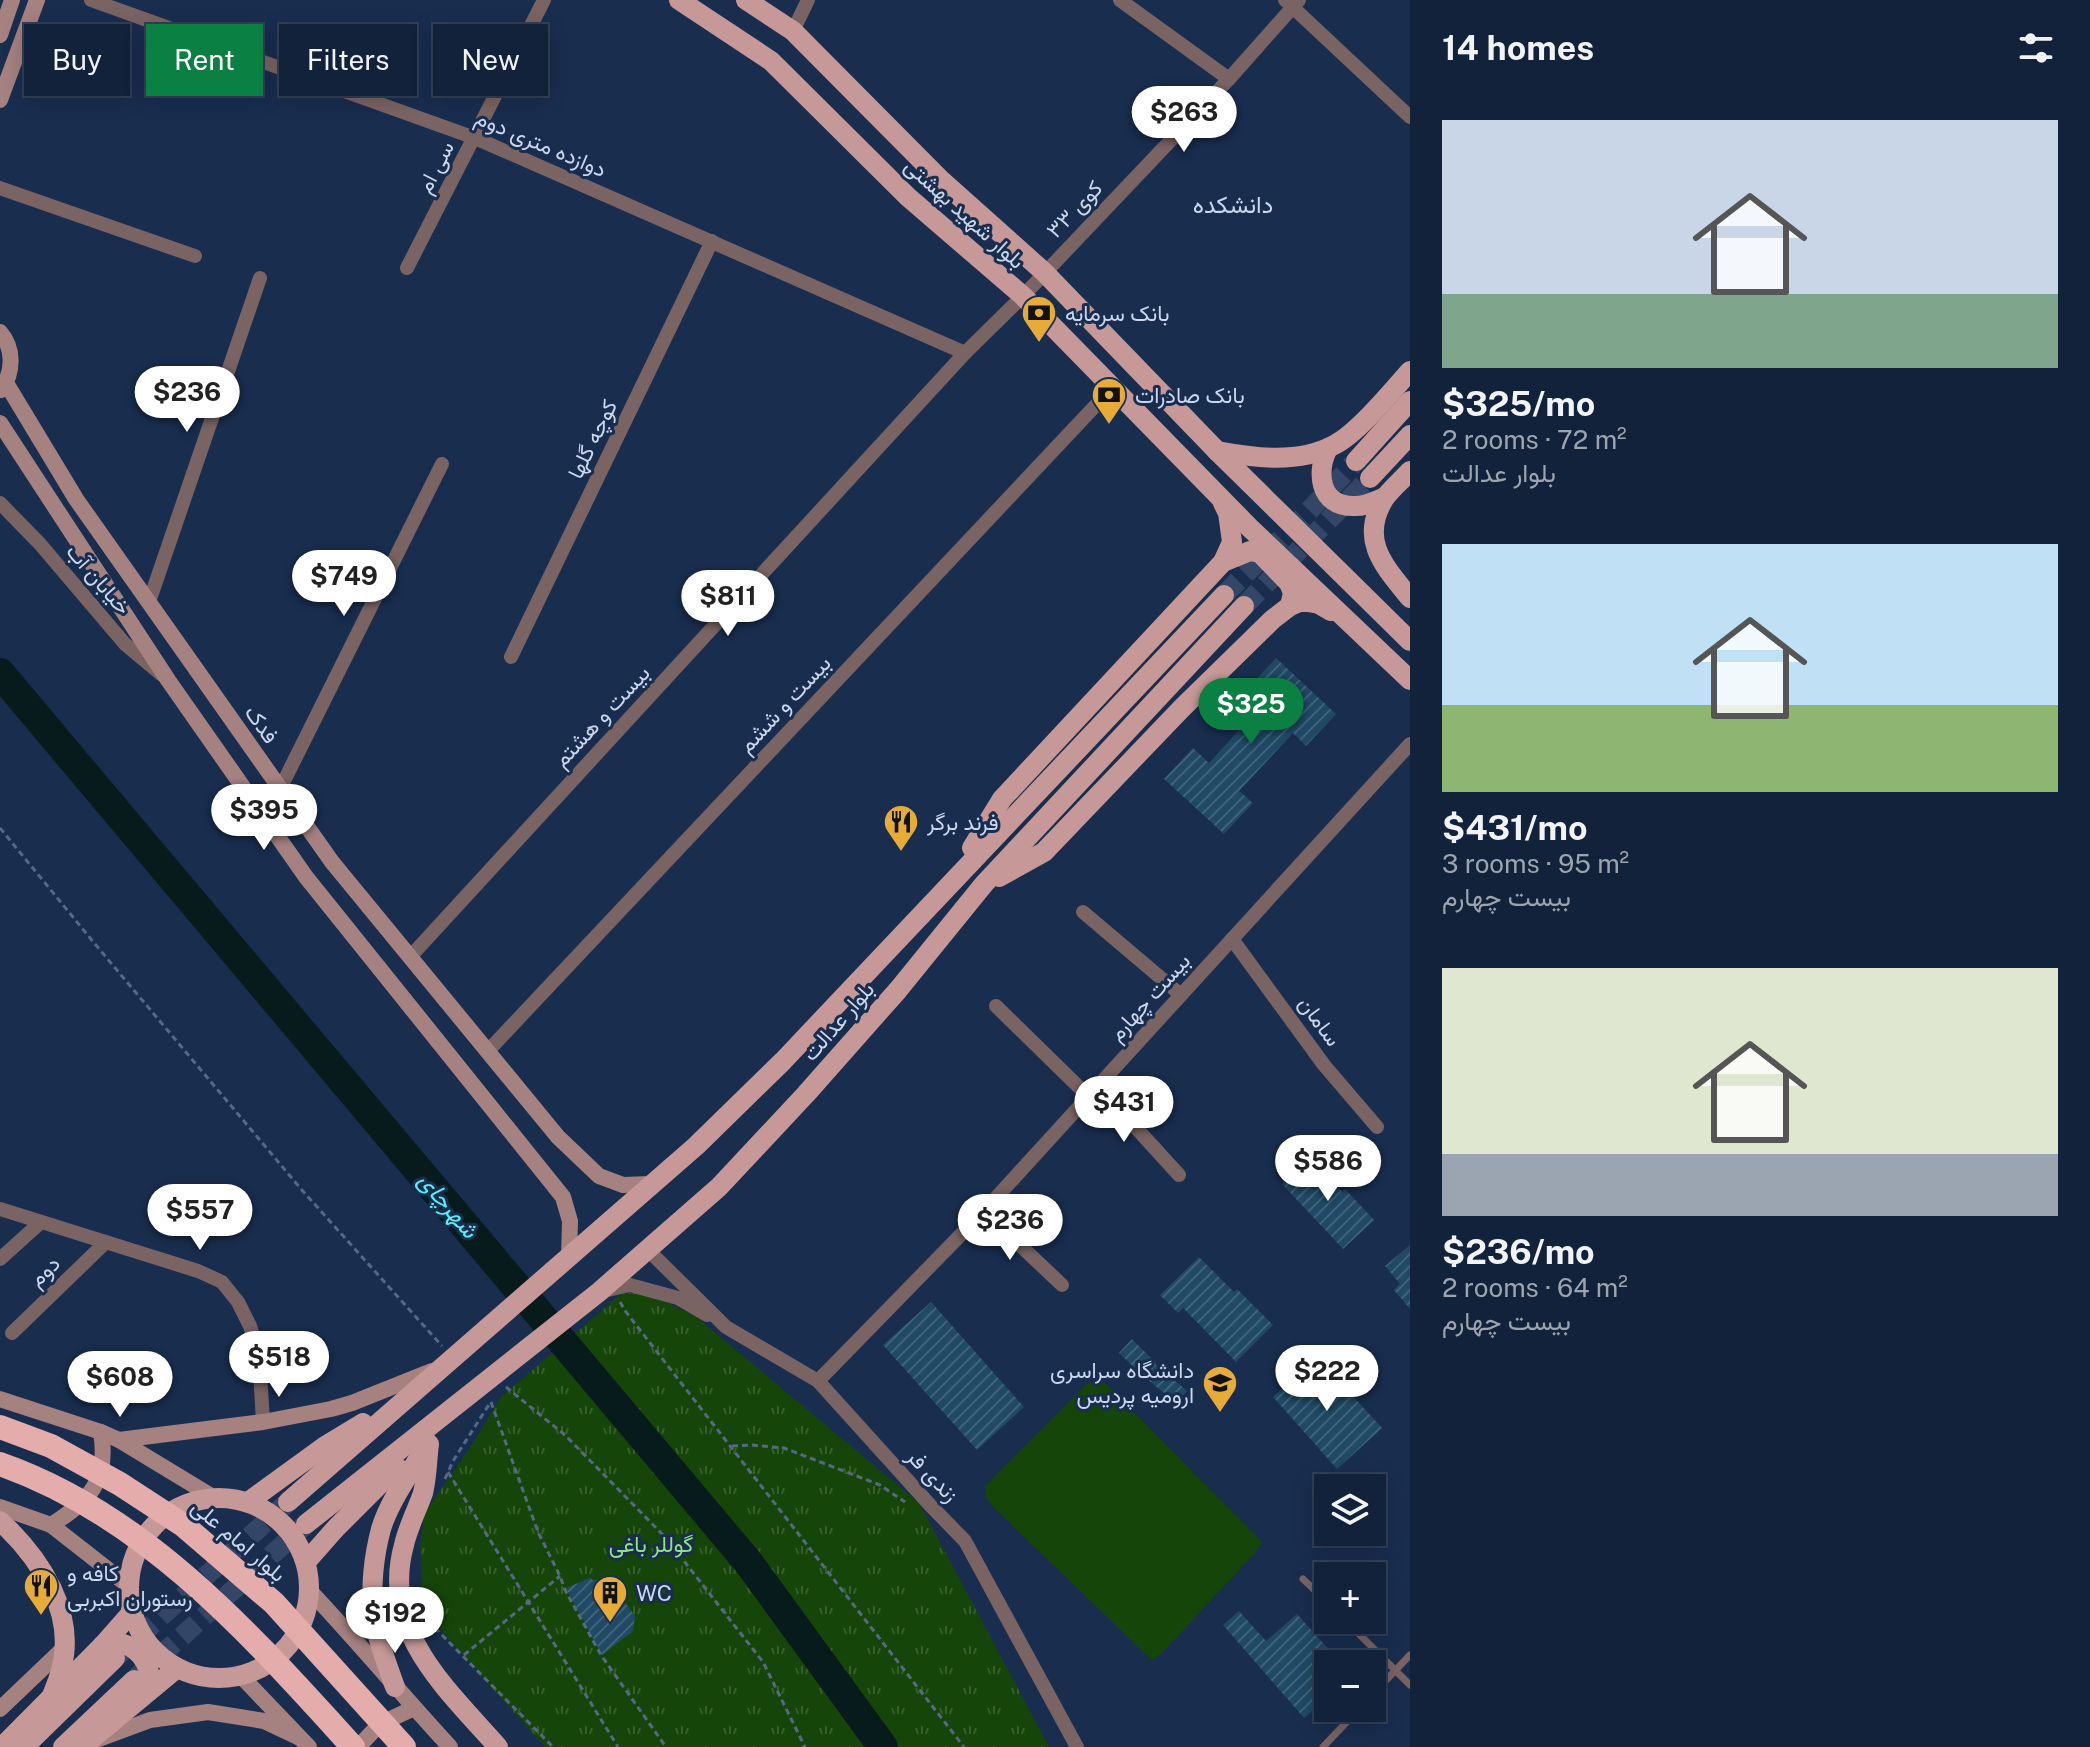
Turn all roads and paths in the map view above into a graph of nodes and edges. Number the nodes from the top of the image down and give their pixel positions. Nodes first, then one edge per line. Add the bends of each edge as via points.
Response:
1 (12, 0) edge
2 (37, 0) edge
3 (91, 0) edge
4 (544, 0) edge
5 (679, 0) edge
6 (746, 0) edge
7 (808, 0) edge
8 (1120, 0) edge
9 (1292, 2) edge
10 (793, 31) junction
11 (0, 35) edge
12 (1229, 79) junction
13 (0, 100) edge
14 (1410, 117) edge
15 (475, 138) junction
16 (0, 188) edge
17 (712, 241) junction
18 (195, 256) dead end
19 (407, 268) dead end
20 (1044, 272) junction
21 (260, 278) dead end
22 (1023, 296) junction
23 (0, 332) edge
24 (965, 353) junction
25 (1410, 371) edge
26 (3, 387) edge
27 (1113, 387) junction
28 (1410, 401) edge
29 (0, 423) edge
30 (1410, 435) edge
31 (1328, 448) junction
32 (1217, 451) junction
33 (1356, 461) tunnel mouth
34 (442, 464) dead end
35 (1410, 471) edge
36 (1370, 478) tunnel mouth
37 (1218, 494) junction
38 (1385, 497) junction
39 (0, 503) edge
40 (1223, 562) junction
41 (1224, 595) tunnel mouth
42 (1410, 598) edge
43 (149, 602) junction
44 (1244, 606) tunnel mouth
45 (1290, 606) junction
46 (1349, 622) junction
47 (1410, 641) edge
48 (511, 657) dead end
49 (168, 680) junction
50 (1410, 680) edge
51 (1410, 744) edge
52 (280, 789) junction
53 (0, 828) edge
54 (984, 884) junction
55 (949, 885) junction
56 (1083, 912) dead end
57 (1232, 939) junction
58 (410, 957) junction
59 (387, 977) junction
60 (1181, 995) junction
61 (996, 1006) dead end
62 (487, 1052) junction
63 (1093, 1091) junction
64 (1377, 1127) dead end
65 (1179, 1175) dead end
66 (650, 1184) junction
67 (0, 1209) edge
68 (984, 1211) junction
69 (41, 1222) junction
70 (106, 1242) junction
71 (648, 1250) junction
72 (569, 1258) junction
73 (0, 1259) edge
74 (630, 1285) junction
75 (1062, 1285) dead end
76 (599, 1292) junction
77 (726, 1327) junction
78 (12, 1333) dead end
79 (447, 1362) junction
80 (818, 1381) junction
81 (486, 1389) junction
82 (0, 1399) edge
83 (405, 1399) junction
84 (263, 1422) junction
85 (0, 1427) edge
86 (101, 1432) junction
87 (429, 1435) junction
88 (119, 1440) junction
89 (731, 1446) junction
90 (0, 1464) edge
91 (293, 1469) junction
92 (448, 1472) junction
93 (443, 1484) dead end
94 (213, 1497) junction
95 (904, 1501) dead end
96 (248, 1502) junction
97 (288, 1502) tunnel mouth
98 (0, 1507) edge
99 (0, 1521) edge
100 (306, 1524) tunnel mouth
101 (51, 1525) junction
102 (336, 1528) junction
103 (306, 1562) junction
104 (560, 1576) junction
105 (1303, 1579) dead end
106 (129, 1586) junction
107 (1314, 1590) edge
108 (310, 1591) junction
109 (530, 1603) junction
110 (423, 1610) dead end
111 (132, 1612) junction
112 (1359, 1634) edge
113 (65, 1647) junction
114 (109, 1652) junction
115 (464, 1655) junction
116 (1410, 1655) edge
117 (177, 1668) junction
118 (1396, 1670) junction
119 (241, 1676) junction
120 (1386, 1680) edge
121 (1410, 1685) edge
122 (142, 1686) junction
123 (395, 1687) junction
124 (51, 1699) junction
125 (414, 1708) junction
126 (0, 1709) edge
127 (1347, 1722) edge
128 (304, 1742) edge
129 (84, 1745) edge
130 (2, 1747) edge
131 (24, 1747) edge
132 (63, 1747) edge
133 (356, 1747) edge
134 (404, 1747) edge
135 (450, 1747) edge
136 (498, 1747) edge
137 (553, 1747) edge
138 (618, 1747) edge
139 (666, 1747) edge
140 (805, 1747) edge
141 (964, 1747) edge
142 (1077, 1747) edge
143 (1323, 1747) edge

1 - 11 street
2 - 13 street
3 - 15 street, دوازده متری دوم
4 - 15 street, سی ام
5 - 22 main road, بلوار شهید بهشتی via 771,61 908,197
6 - 10 main road, بلوار شهید بهشتی
7 - 10 street
8 - 12 street
9 - 12 street, کوی ۳۳
9 - 14 street
10 - 20 main road, بلوار شهید بهشتی via 941,180
12 - 20 street, کوی ۳۳
15 - 17 street, دوازده متری دوم
15 - 19 street, سی ام
16 - 18 street
17 - 24 street, دوازده متری دوم
17 - 48 street, کوچه گلها
20 - 22 street, کوی ۳۳
20 - 32 main road, بلوار شهید بهشتی
21 - 43 street
22 - 24 street, بیست و هشتم
22 - 27 main road, بلوار شهید بهشتی
23 - 26 street via 11,368
24 - 58 street, بیست و هشتم
25 - 31 main road
26 - 43 street, فدک
27 - 37 main road, بلوار شهید بهشتی
27 - 62 street, بیست و ششم
28 - 33 main road
29 - 49 street
30 - 36 main road
31 - 32 main road via 1272,458
31 - 38 main road via 1321,483 1330,497 1350,507
32 - 47 main road, بلوار شهید بهشتی
34 - 52 street
35 - 38 main road
37 - 40 main road via 1228,513 1232,542
37 - 46 main road, بلوار شهید بهشتی
38 - 42 main road via 1374,523 1373,544
39 - 49 street, خیابان آب via 125,644
40 - 45 main road via 1250,551 1260,553 1289,583
40 - 55 main road via 1002,799
41 - 55 main road, بلوار عدالت
43 - 52 street, فدک
44 - 54 main road, بلوار عدالت
45 - 46 main road via 1319,604
45 - 54 main road via 1192,697 1044,852
46 - 50 main road, بلوار شهید بهشتی
49 - 59 street via 306,877
51 - 57 street, بیست چهارم
52 - 58 street, فدک
53 - 79 path
54 - 71 main road, بلوار عدالت via 806,1094 719,1187
55 - 66 main road, بلوار عدالت via 783,1061
56 - 60 street
57 - 60 street, بیست چهارم
57 - 64 street, سامان via 1324,1065
58 - 59 street
58 - 62 street, فدک
59 - 72 street via 563,1197 570,1221
60 - 63 street, بیست چهارم
61 - 63 street
62 - 66 street, فدک via 558,1137 599,1176 623,1185
63 - 65 street
63 - 68 street, بیست چهارم
66 - 72 main road, بلوار عدالت
67 - 69 street
68 - 75 street
68 - 80 street, بیست چهارم
69 - 70 street
69 - 73 street
70 - 78 street, دوم
70 - 84 street via 222,1282 238,1302 259,1355
71 - 76 main road, بلوار عدالت
71 - 77 street, زندی فر
72 - 79 main road, بلوار عدالت
74 - 76 street
74 - 77 street via 678,1298
74 - 89 path via 620,1302
76 - 81 main road, بلوار عدالت
77 - 80 street, زندی فر
79 - 83 main road, بلوار عدالت
79 - 84 street via 352,1403
80 - 142 street, زندی فر via 965,1541
81 - 87 main road, بلوار عدالت via 458,1403
81 - 92 path
81 - 104 path via 538,1532
81 - 140 path via 505,1387 565,1435 666,1538 763,1662
82 - 86 street
83 - 91 main road
83 - 97 main road
84 - 88 street
85 - 134 highway, بلوار امام علی, bridge via 51,1446 183,1525 274,1603
86 - 88 street
86 - 101 street via 105,1454 92,1490
87 - 100 main road
87 - 102 main road
87 - 123 main road via 382,1527 373,1581 373,1614
87 - 136 main road via 424,1490 403,1546 402,1607 430,1669
88 - 94 street
89 - 95 path via 784,1448 880,1485
89 - 141 path
90 - 133 highway, bridge via 35,1476 102,1513 161,1556 240,1626
91 - 96 main road
91 - 102 main road via 283,1486 282,1512 304,1534
92 - 93 path
92 - 109 path
94 - 96 main road
94 - 106 main road via 164,1516 145,1536 133,1560
96 - 103 main road via 284,1525
98 - 101 street
99 - 113 main road via 47,1580 62,1610
101 - 106 street
102 - 103 main road
103 - 108 main road
104 - 109 path
104 - 139 path via 601,1655
105 - 107 lane
106 - 111 main road
108 - 119 main road via 304,1620 290,1645 268,1665
108 - 123 street
109 - 115 path
109 - 138 path
110 - 115 path
111 - 114 main road
111 - 117 main road via 153,1650
112 - 118 lane
113 - 124 main road
113 - 126 street
114 - 122 main road via 114,1643 138,1653 152,1681
114 - 124 main road
114 - 131 main road
115 - 137 path
116 - 118 lane
117 - 119 main road via 219,1679
117 - 122 main road
118 - 120 lane
118 - 121 lane
119 - 128 street
122 - 129 main road
122 - 132 main road
123 - 125 street
124 - 130 main road
125 - 133 street via 380,1724
125 - 135 street
127 - 143 lane
128 - 129 street via 264,1721 208,1712 150,1720

